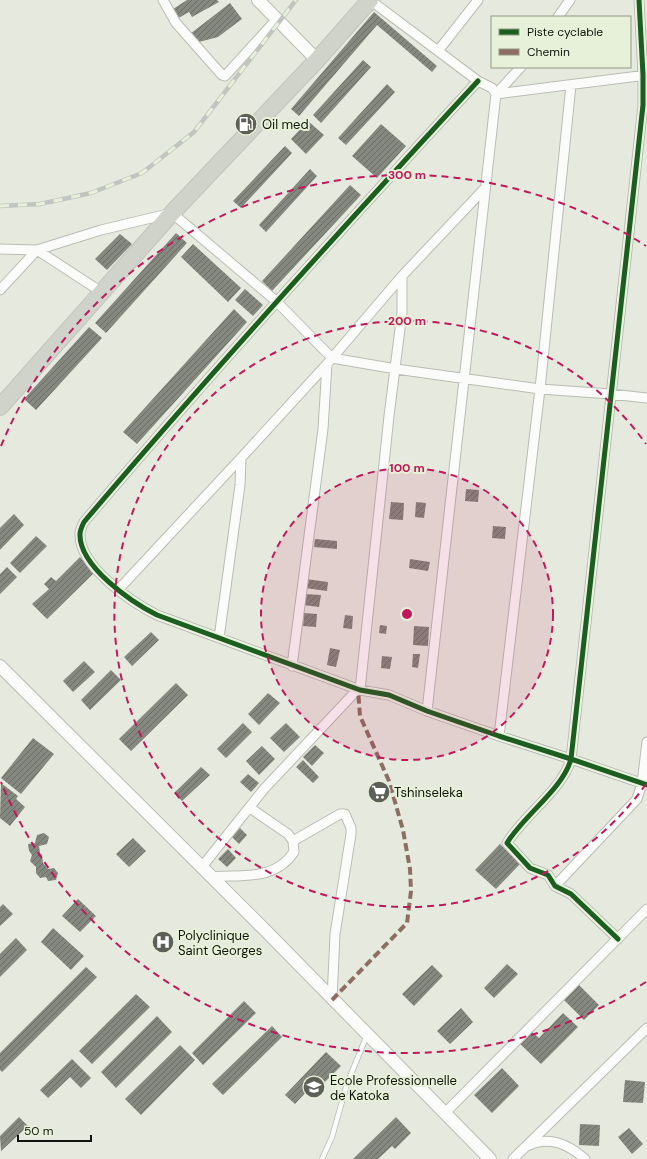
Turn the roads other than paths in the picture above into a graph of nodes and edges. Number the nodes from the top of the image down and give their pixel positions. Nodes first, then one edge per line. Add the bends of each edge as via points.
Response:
1 (163, 0) edge
2 (258, 0) edge
3 (370, 0) edge
4 (478, 0) edge
5 (570, 0) edge
6 (639, 0) edge
7 (559, 16) edge
8 (276, 20) junction
9 (438, 51) junction
10 (317, 60) junction
11 (520, 68) edge
12 (645, 75) edge
13 (478, 81) junction
14 (571, 85) junction
15 (496, 94) junction
16 (485, 188) junction
17 (172, 213) junction
18 (0, 249) edge
19 (37, 250) junction
20 (402, 276) junction
21 (0, 290) edge
22 (103, 293) junction
23 (276, 301) junction
24 (329, 361) junction
25 (396, 369) junction
26 (465, 378) junction
27 (540, 389) junction
28 (612, 394) junction
29 (647, 398) edge
30 (0, 407) edge
31 (241, 458) junction
32 (118, 590) junction
33 (219, 638) junction
34 (0, 666) edge
35 (292, 666) junction
36 (359, 690) junction
37 (427, 712) junction
38 (499, 736) junction
39 (647, 742) edge
40 (571, 759) junction
41 (645, 784) edge
42 (250, 808) junction
43 (293, 841) junction
44 (201, 868) junction
45 (210, 877) junction
46 (555, 886) junction
47 (647, 909) edge
48 (618, 939) junction
49 (332, 1000) junction
50 (647, 1028) edge
51 (367, 1036) junction
52 (445, 1113) junction
53 (522, 1149) junction
54 (322, 1159) edge
55 (490, 1159) edge
56 (512, 1159) edge
57 (585, 1159) edge

1 - 8 street via 176,23 225,76
2 - 8 street
3 - 9 street
3 - 10 highway
4 - 9 street
5 - 7 street
6 - 12 street
8 - 10 street
9 - 13 street
10 - 17 highway
11 - 15 street
12 - 14 street
12 - 28 street
13 - 15 street via 492,88
13 - 23 street
14 - 15 street
14 - 27 street
15 - 16 street
16 - 20 street
16 - 26 street
17 - 19 street via 101,230
17 - 22 highway
17 - 23 street
18 - 19 street
19 - 21 street
19 - 22 street
20 - 24 street
20 - 25 street via 402,313
22 - 30 highway
23 - 24 street
23 - 32 street via 84,522 80,532 81,543 88,558
24 - 25 street
24 - 31 street
24 - 35 street via 323,429
25 - 26 street
25 - 36 street
26 - 27 street
26 - 37 street
27 - 28 street
27 - 38 street
28 - 29 street
28 - 40 street
31 - 32 street
31 - 33 street via 240,485
32 - 33 street via 157,615
33 - 35 street
34 - 44 street
35 - 36 street
36 - 37 street via 389,695
36 - 42 street via 281,770
37 - 38 street
38 - 40 street
39 - 41 street
40 - 41 street
40 - 46 street via 565,776 507,843 530,868 548,875
41 - 46 street via 629,809
42 - 43 street via 288,834
42 - 44 street
43 - 45 street via 294,852 275,869 250,876
43 - 49 street via 340,814 345,814 349,818 351,834 335,934
44 - 45 street
45 - 49 street
46 - 48 street via 571,894
47 - 48 street
48 - 52 street
49 - 51 street
50 - 53 street
51 - 52 street
51 - 54 lane via 345,1089 332,1137
52 - 55 street
53 - 56 street
53 - 57 street via 536,1142 552,1141 563,1144

